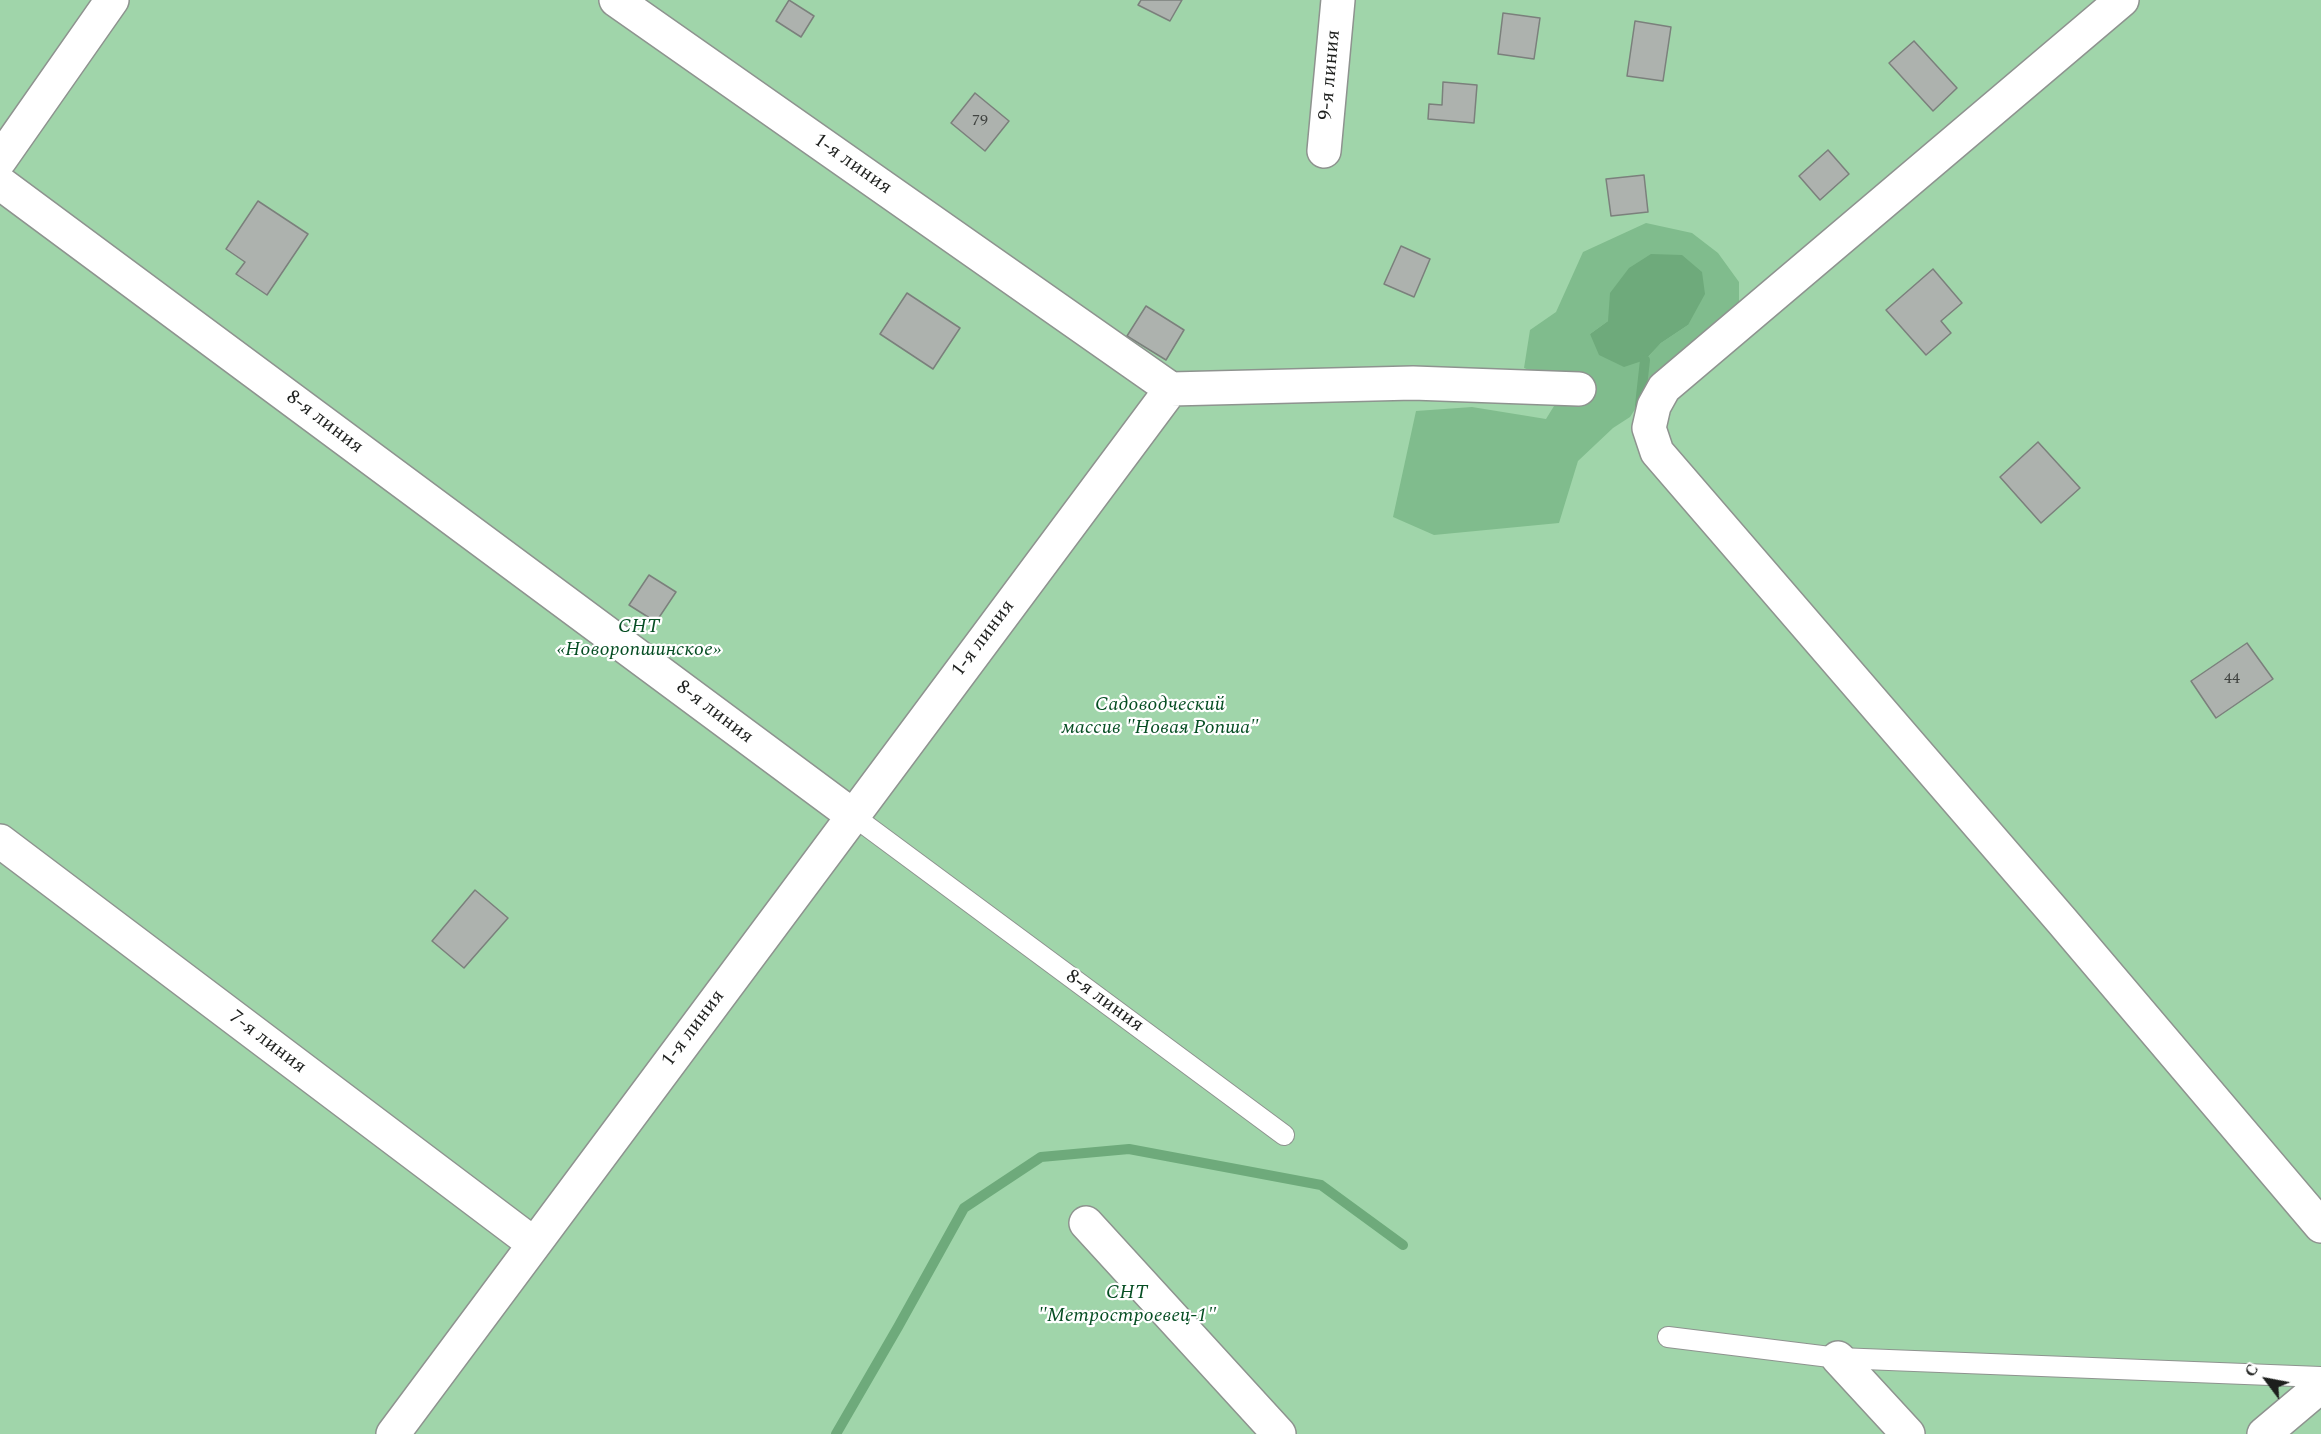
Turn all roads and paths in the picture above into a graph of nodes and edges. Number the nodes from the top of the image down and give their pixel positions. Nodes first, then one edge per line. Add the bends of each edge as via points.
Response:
1 (112, 0) edge
2 (616, 0) edge
3 (1338, 0) edge
4 (2122, 0) edge
5 (1324, 151) dead end
6 (0, 160) edge
7 (0, 183) edge
8 (1171, 388) junction
9 (1579, 389) dead end
10 (852, 815) junction
11 (0, 841) edge
12 (1284, 1135) dead end
13 (1086, 1223) dead end
14 (2321, 1226) edge
15 (534, 1244) junction
16 (1668, 1337) dead end
17 (1838, 1358) junction
18 (2321, 1377) edge
19 (2321, 1386) edge
20 (393, 1434) edge
21 (1279, 1434) edge
22 (1908, 1434) edge
23 (2265, 1434) edge

1 - 6 street
2 - 8 street, 1-я линия
3 - 5 street, 9-я линия
4 - 14 street via 1664,388 1654,406 1649,428 1657,452
7 - 10 street, 8-я линия
8 - 9 street via 1413,383
8 - 10 street, 1-я линия
10 - 12 lane, 8-я линия
10 - 15 street, 1-я линия
11 - 15 street, 7-я линия
13 - 21 street
15 - 20 street, 1-я линия
16 - 17 lane
17 - 18 lane
17 - 22 street
19 - 23 street

